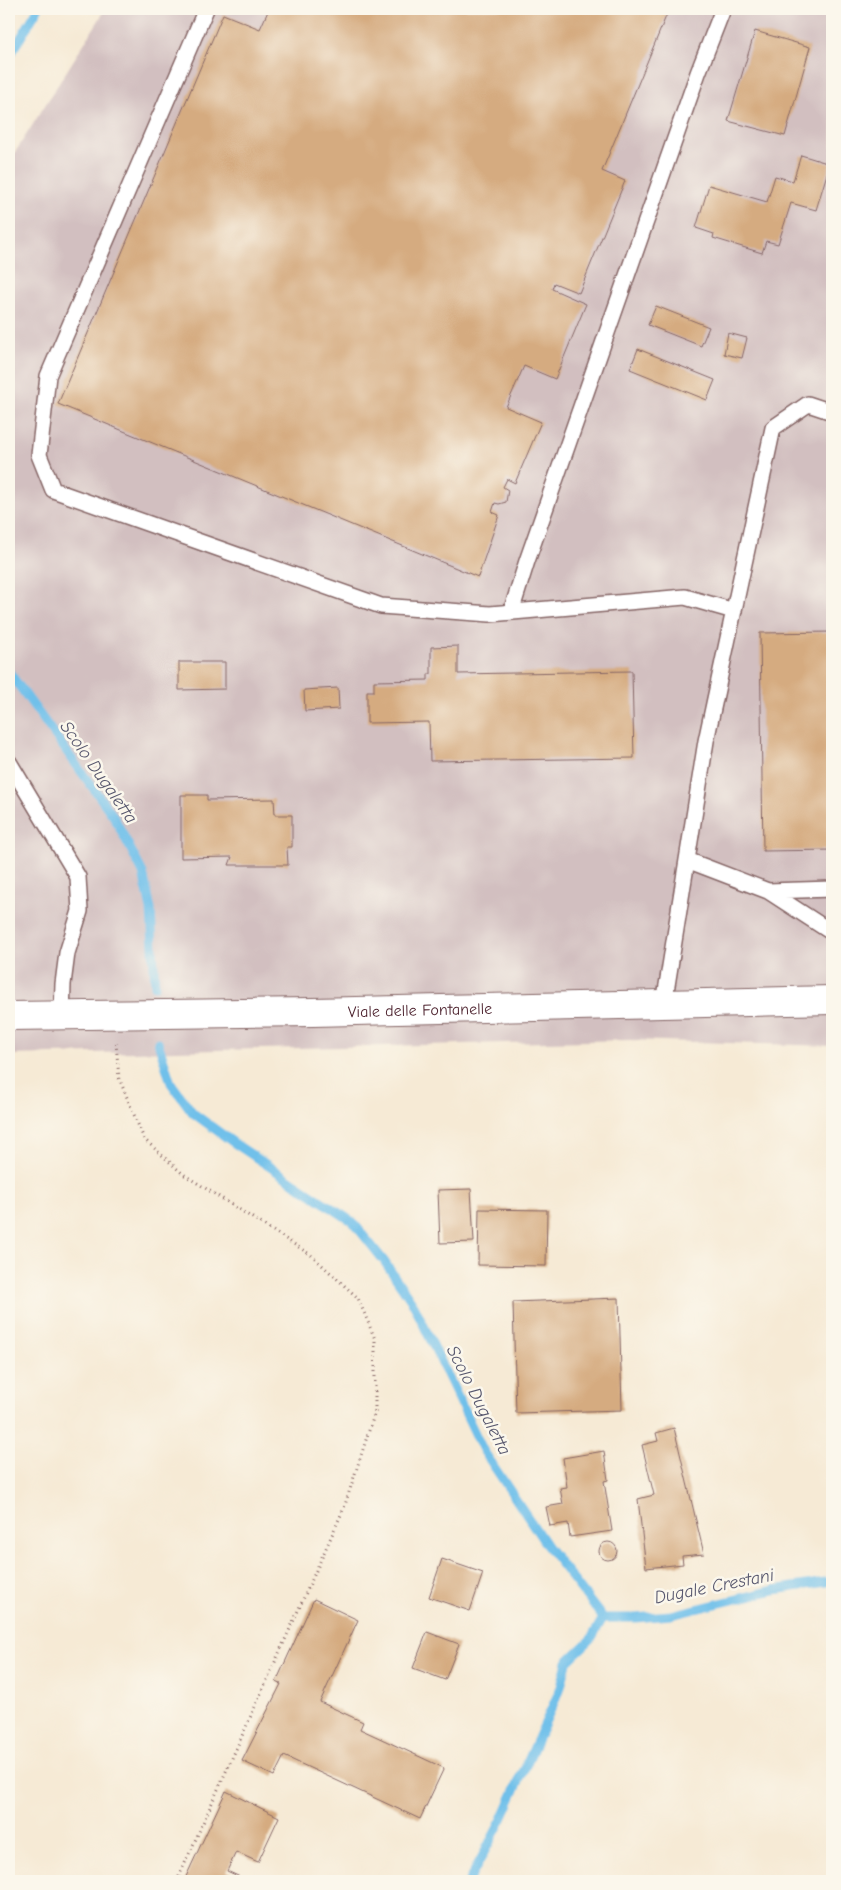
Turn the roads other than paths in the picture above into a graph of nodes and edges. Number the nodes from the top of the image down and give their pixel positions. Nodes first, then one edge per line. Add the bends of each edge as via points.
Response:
1 (206, 9) edge
2 (723, 9) edge
3 (832, 412) edge
4 (734, 611) junction
5 (511, 612) junction
6 (9, 762) edge
7 (687, 860) junction
8 (832, 889) edge
9 (768, 891) junction
10 (832, 931) edge
11 (832, 1000) edge
12 (664, 1004) junction
13 (62, 1015) junction
14 (9, 1016) edge

1 - 5 lane via 48,376 39,455 54,490 381,606 490,614
2 - 5 lane via 691,92
3 - 4 lane via 808,404 773,428
4 - 5 lane via 685,597
4 - 7 lane via 706,741
6 - 13 lane via 78,877 80,911 66,953
7 - 9 lane
7 - 12 lane
8 - 9 lane
9 - 10 lane
11 - 12 main road, Viale delle Fontanelle
12 - 13 main road, Viale delle Fontanelle
13 - 14 main road, Viale delle Fontanelle

